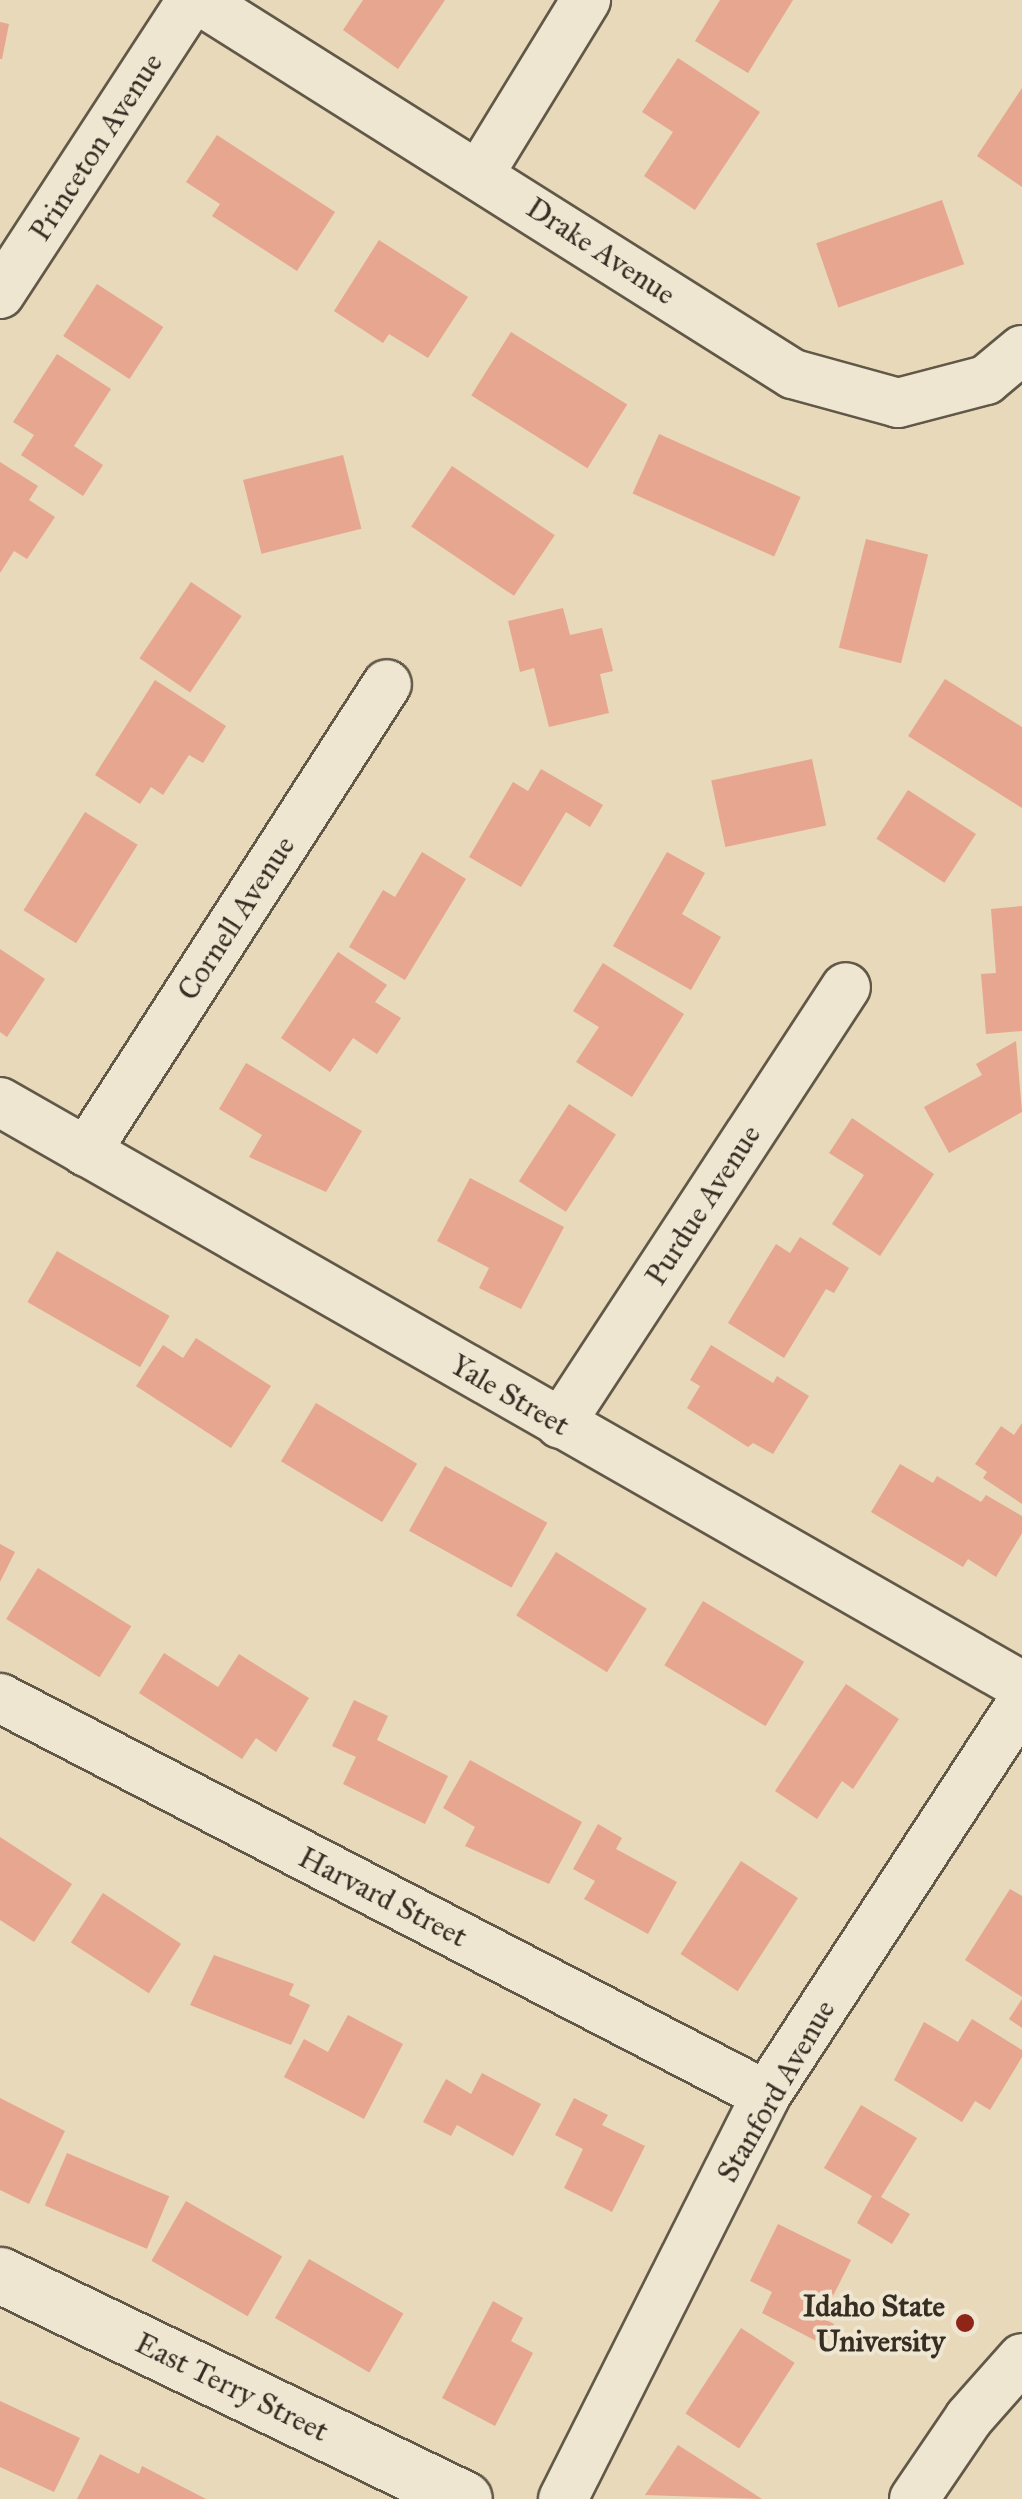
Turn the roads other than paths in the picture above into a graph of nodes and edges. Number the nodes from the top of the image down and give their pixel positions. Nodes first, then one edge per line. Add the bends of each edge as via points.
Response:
1 (195, 0) edge
2 (586, 0) edge
3 (480, 173) junction
4 (0, 294) edge
5 (1022, 350) edge
6 (387, 684) dead end
7 (846, 986) dead end
8 (0, 1102) edge
9 (86, 1152) junction
10 (560, 1424) junction
11 (1022, 1686) edge
12 (0, 1698) edge
13 (1022, 1702) edge
14 (766, 2095) junction
15 (0, 2275) edge
16 (1021, 2371) edge
17 (464, 2499) edge
18 (563, 2499) edge
19 (914, 2499) edge

1 - 3 street, Drake Avenue
1 - 4 street, Princeton Avenue
2 - 3 street
3 - 5 street, Drake Avenue via 794,374 898,402 986,380
6 - 9 street, Cornell Avenue
7 - 10 street, Purdue Avenue
8 - 9 street, Yale Street
9 - 10 street, Yale Street
10 - 11 street, Yale Street
12 - 14 street, Harvard Street
13 - 14 street, Stanford Avenue
14 - 18 street, Stanford Avenue
15 - 17 street, East Terry Street
16 - 19 street via 969,2418

